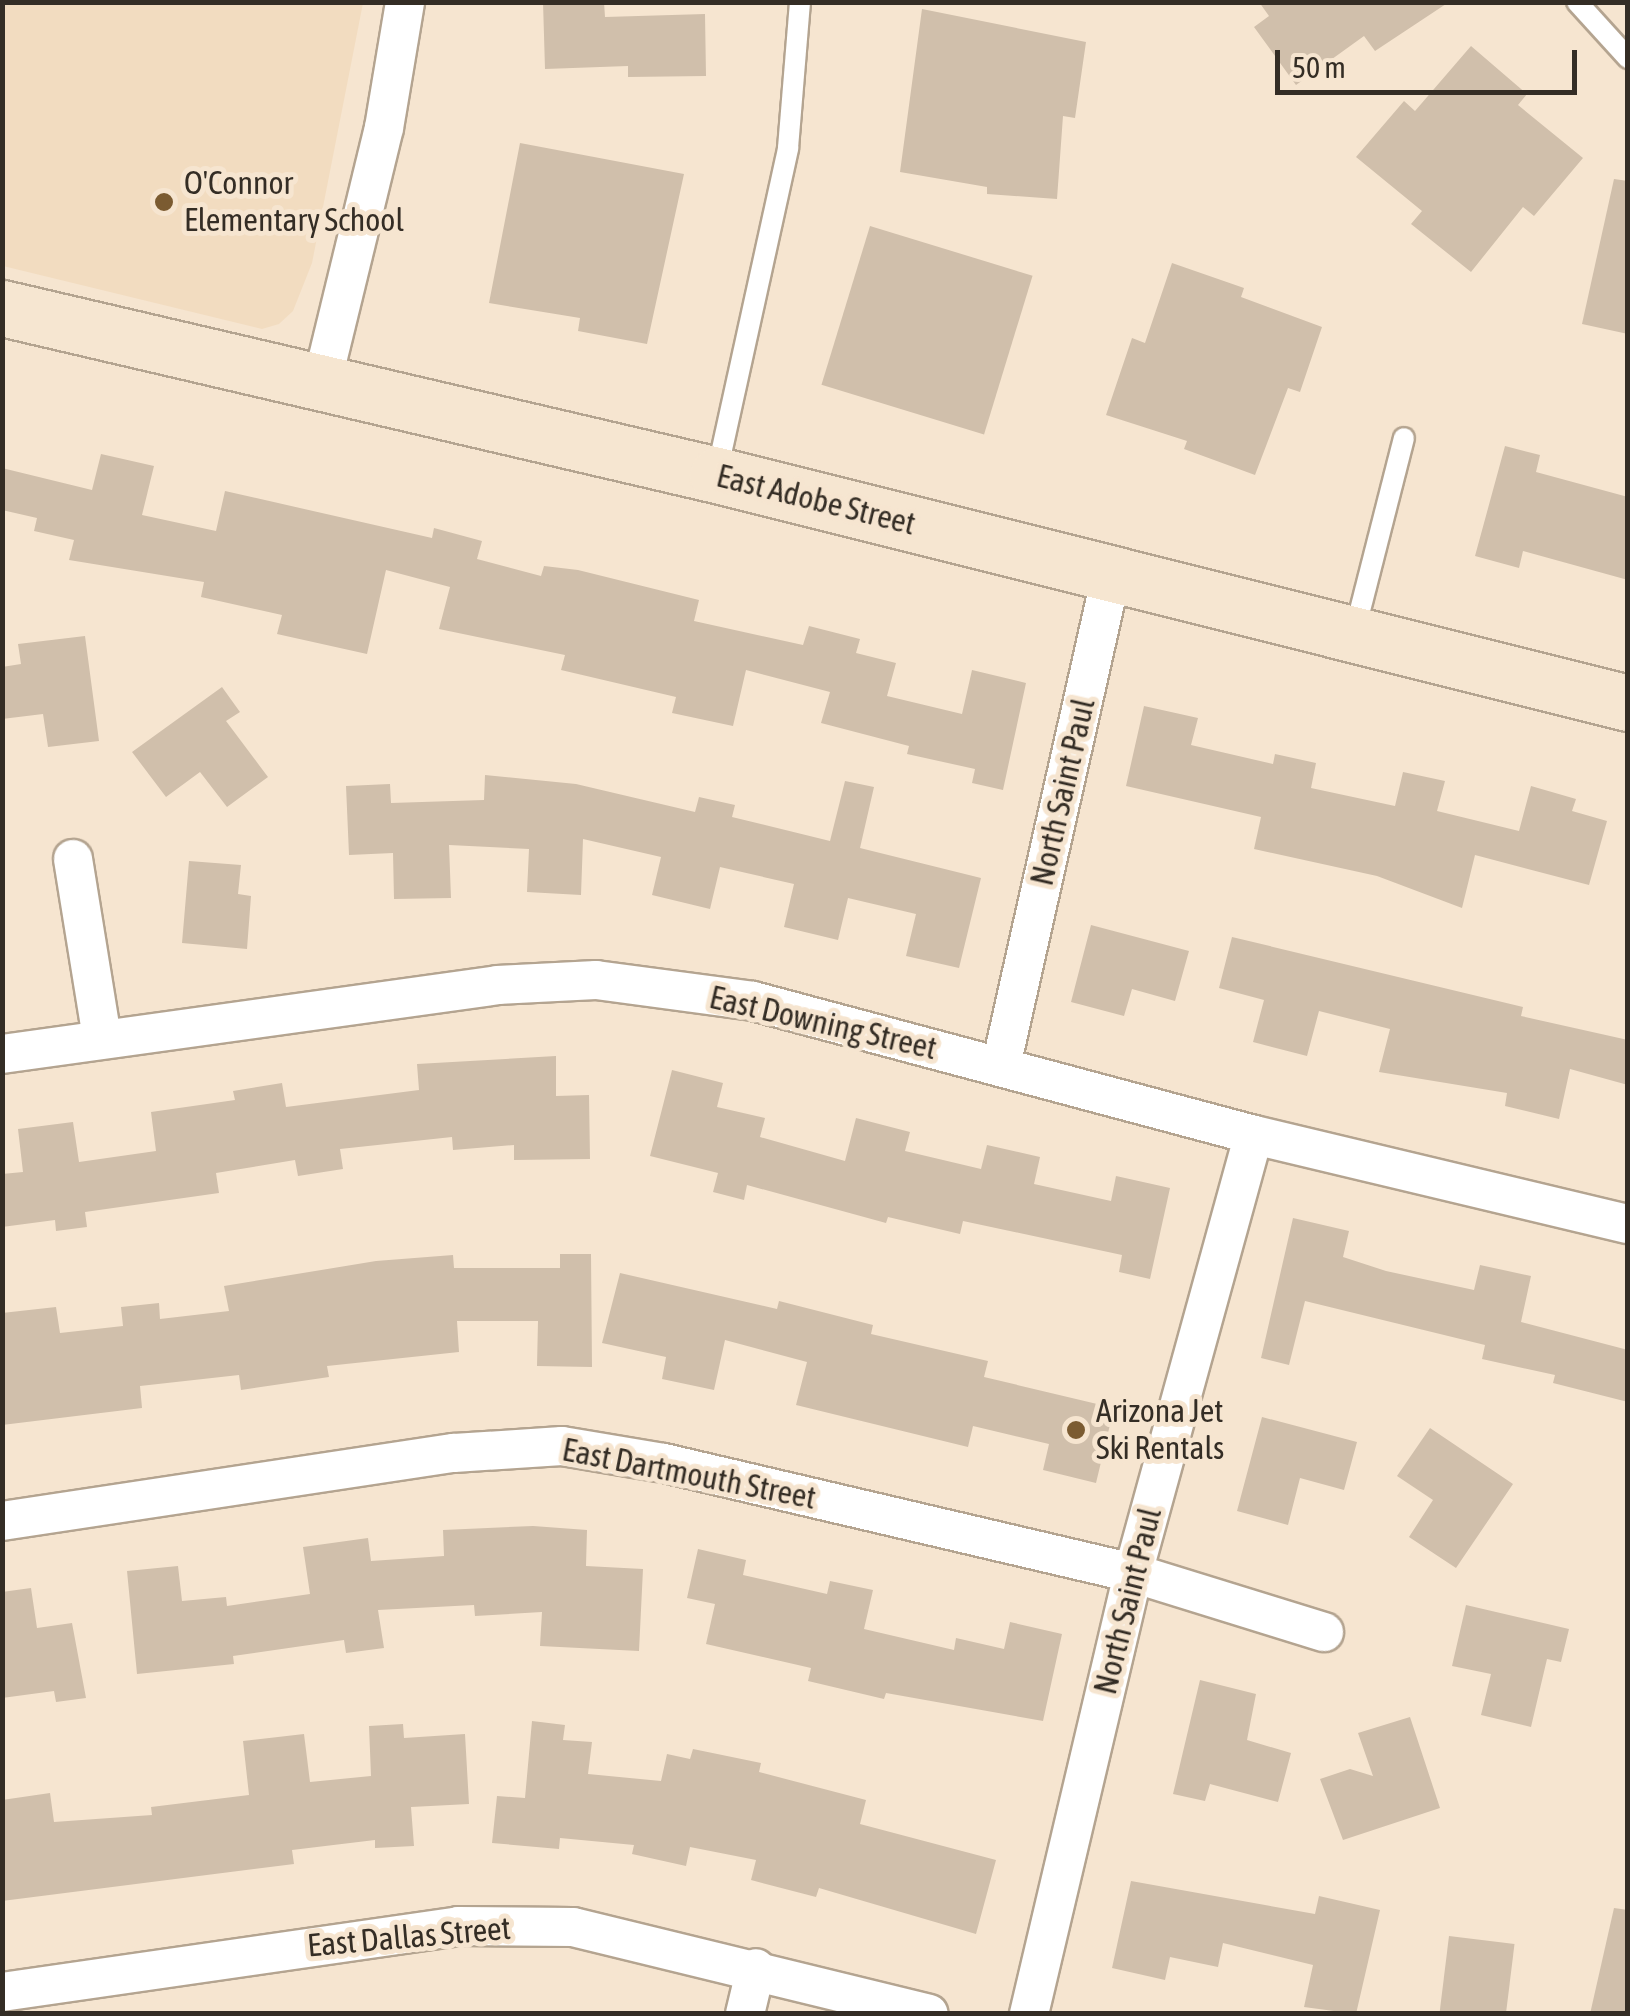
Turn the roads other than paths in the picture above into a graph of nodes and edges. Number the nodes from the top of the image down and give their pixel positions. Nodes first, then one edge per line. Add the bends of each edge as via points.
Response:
1 (405, 2) edge
2 (800, 2) edge
3 (1576, 2) edge
4 (1628, 58) edge
5 (2, 308) edge
6 (322, 382) junction
7 (1404, 438) dead end
8 (717, 475) junction
9 (1111, 576) junction
10 (1354, 632) junction
11 (1628, 703) edge
12 (73, 859) dead end
13 (102, 1038) junction
14 (2, 1054) edge
15 (1001, 1066) junction
16 (1254, 1135) junction
17 (1628, 1224) edge
18 (2, 1522) edge
19 (1133, 1573) junction
20 (1324, 1632) dead end
21 (756, 1968) junction
22 (2, 1992) edge
23 (745, 2014) edge
24 (929, 2014) edge
25 (1029, 2014) edge

1 - 6 street via 384,128
2 - 8 lane via 788,148
3 - 4 lane
5 - 6 street, East Adobe Street
6 - 8 street, East Adobe Street
7 - 10 lane
8 - 9 street, East Adobe Street
9 - 10 street, East Adobe Street
9 - 15 street, North Saint Paul
10 - 11 street, East Adobe Street
12 - 13 street
13 - 14 street, East Downing Street
13 - 15 street, East Downing Street via 497,985 596,980 752,1001
15 - 16 street, East Downing Street
16 - 17 street, East Downing Street
16 - 19 street, North Saint Paul
18 - 19 street, East Dartmouth Street via 454,1453 562,1446 664,1463
19 - 20 street, East Dartmouth Street
19 - 25 street, North Saint Paul
21 - 22 street, East Dallas Street via 573,1927 458,1926
21 - 23 street
21 - 24 street, East Dallas Street

